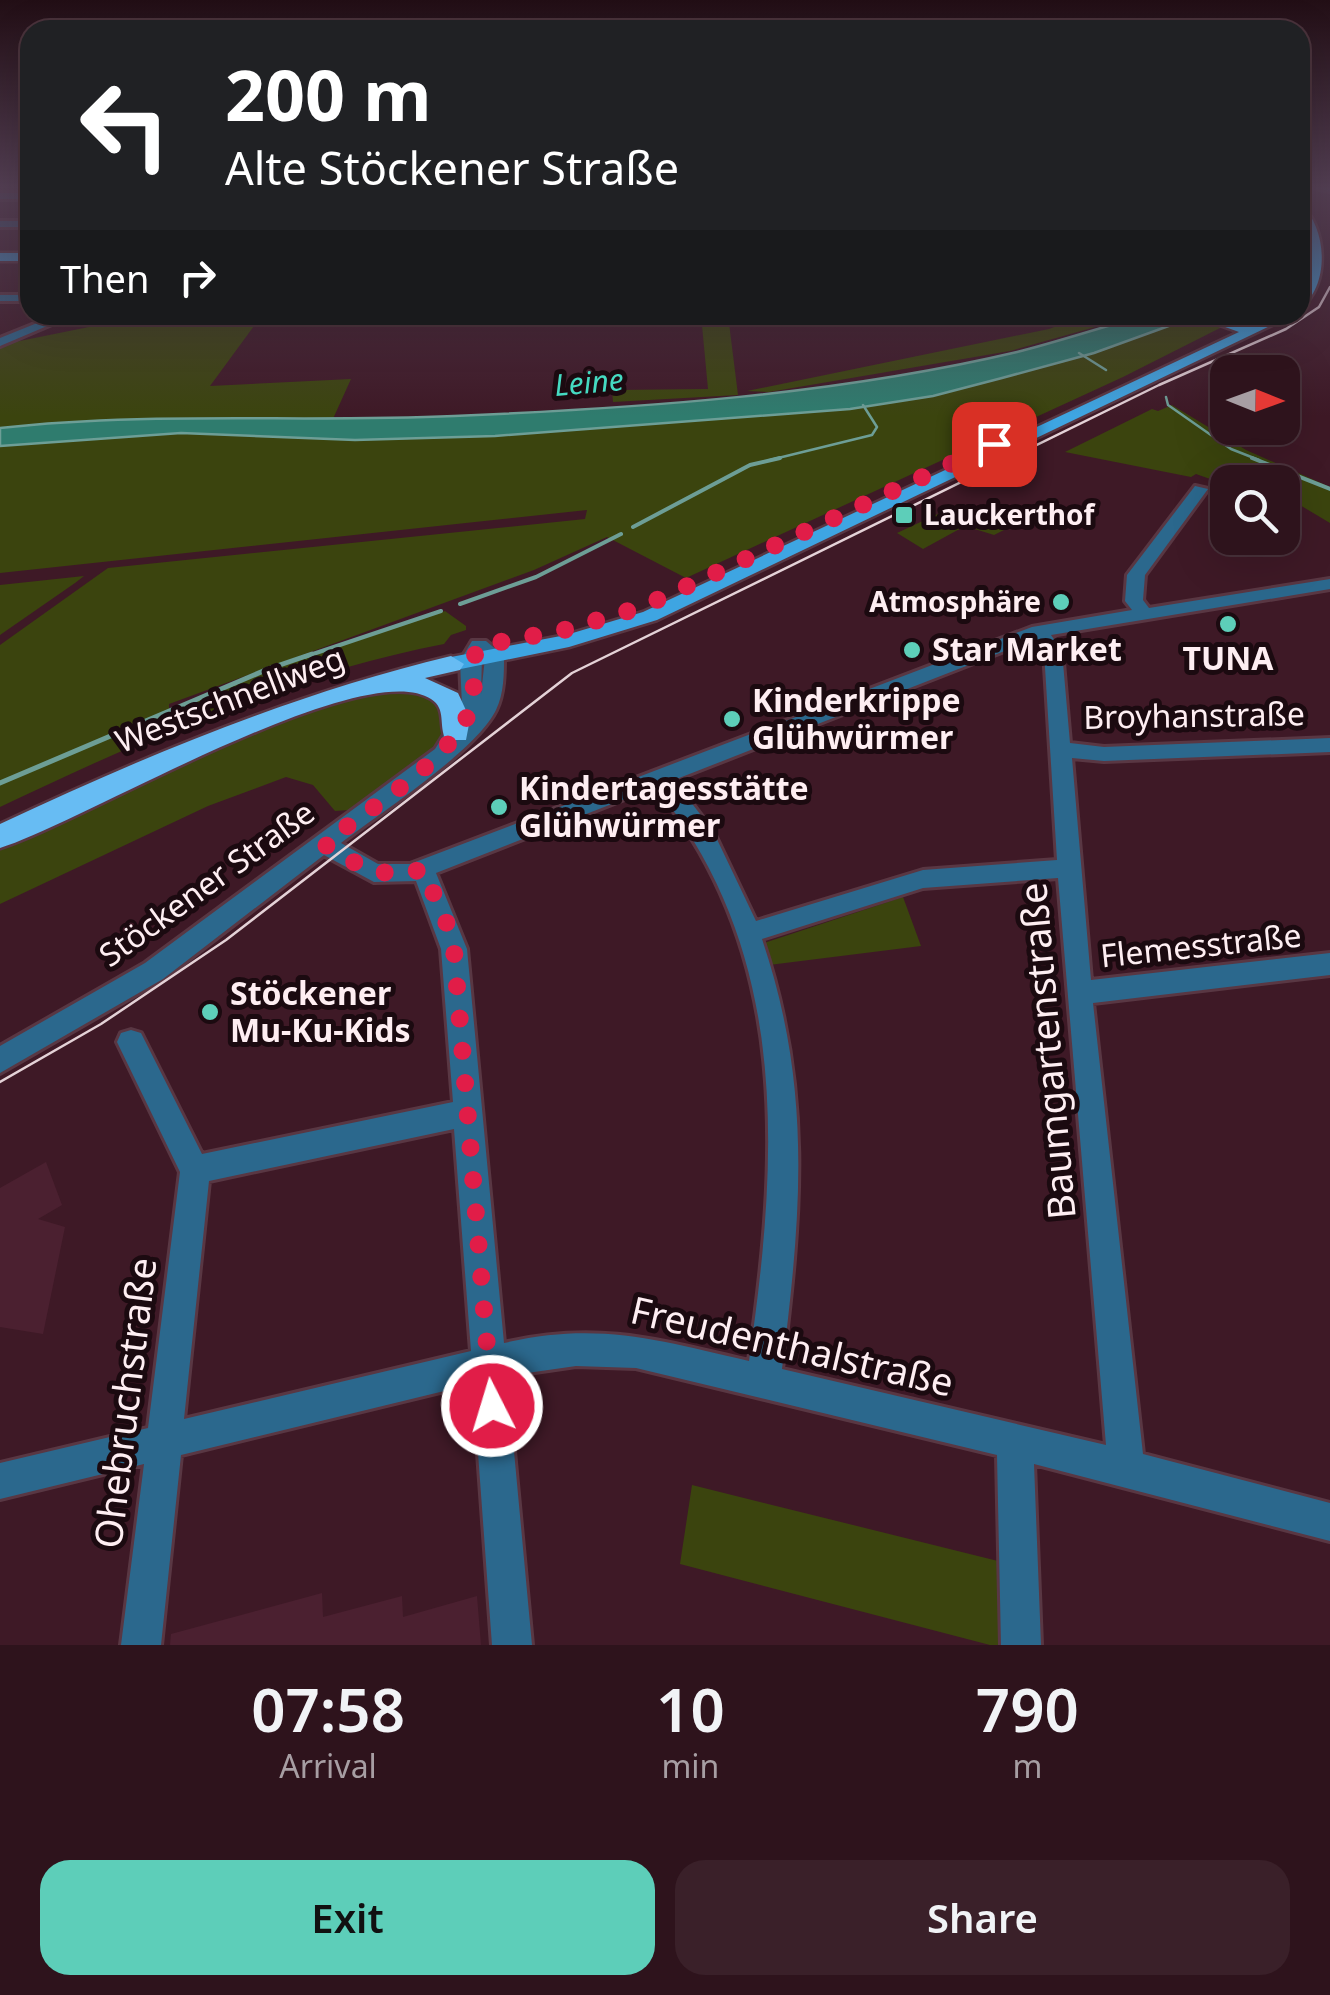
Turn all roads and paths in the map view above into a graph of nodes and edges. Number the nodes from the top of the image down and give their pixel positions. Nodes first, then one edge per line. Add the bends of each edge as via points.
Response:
1 (1310, 263) edge
2 (1324, 263) edge
3 (1312, 293) edge
4 (42, 325) edge
5 (1232, 325) edge
6 (1242, 325) edge
7 (1246, 325) edge
8 (1238, 327) junction
9 (0, 342) edge
10 (1200, 490) dead end
11 (1330, 584) edge
12 (1143, 612) junction
13 (1039, 630) junction
14 (469, 655) junction
15 (343, 691) junction
16 (450, 741) junction
17 (1330, 745) edge
18 (1059, 749) junction
19 (658, 776) junction
20 (0, 819) edge
21 (0, 837) edge
22 (324, 844) junction
23 (1068, 868) junction
24 (423, 869) junction
25 (746, 934) junction
26 (1330, 964) edge
27 (1079, 993) junction
28 (131, 1042) dead end
29 (0, 1060) edge
30 (465, 1113) junction
31 (195, 1171) junction
32 (488, 1366) junction
33 (763, 1382) junction
34 (1015, 1442) junction
35 (164, 1444) junction
36 (1126, 1468) junction
37 (0, 1482) edge
38 (1330, 1522) edge
39 (141, 1645) edge
40 (512, 1645) edge
41 (1020, 1645) edge

1 - 3 main road
2 - 3 main road
4 - 9 street
5 - 8 main road
6 - 8 main road
7 - 8 main road
8 - 14 main road via 642,607
10 - 12 street via 1136,575 1134,601
11 - 12 street
12 - 13 street
13 - 18 street, Baumgartenstraße via 1053,650
13 - 19 street
14 - 15 highway, Westschnellweg
14 - 16 street, Stöckener Straße via 492,700 466,736
14 - 20 highway, Westschnellweg via 346,674 254,702
15 - 16 highway via 396,684 436,690 458,714
15 - 21 highway, Westschnellweg via 197,743
16 - 22 street, Stöckener Straße
17 - 18 street, Broyhanstraße via 1104,754
18 - 23 street, Baumgartenstraße
19 - 24 street
19 - 25 street via 702,833 734,893
22 - 24 street via 374,873
22 - 29 street, Stöckener Straße via 154,971
23 - 25 street via 923,880
23 - 27 street, Baumgartenstraße
24 - 30 street via 454,950
25 - 33 street via 782,1090 785,1191
26 - 27 street, Flemesstraße
27 - 36 street, Baumgartenstraße
28 - 31 street
30 - 31 street
30 - 32 street
31 - 35 street, Ohebruchstraße
32 - 33 street, Freudenthalstraße via 598,1346
32 - 35 street, Freudenthalstraße
32 - 40 street
33 - 34 street, Freudenthalstraße
34 - 36 street, Freudenthalstraße
34 - 41 street
35 - 37 street, Freudenthalstraße
35 - 39 street, Ohebruchstraße
36 - 38 street, Freudenthalstraße

